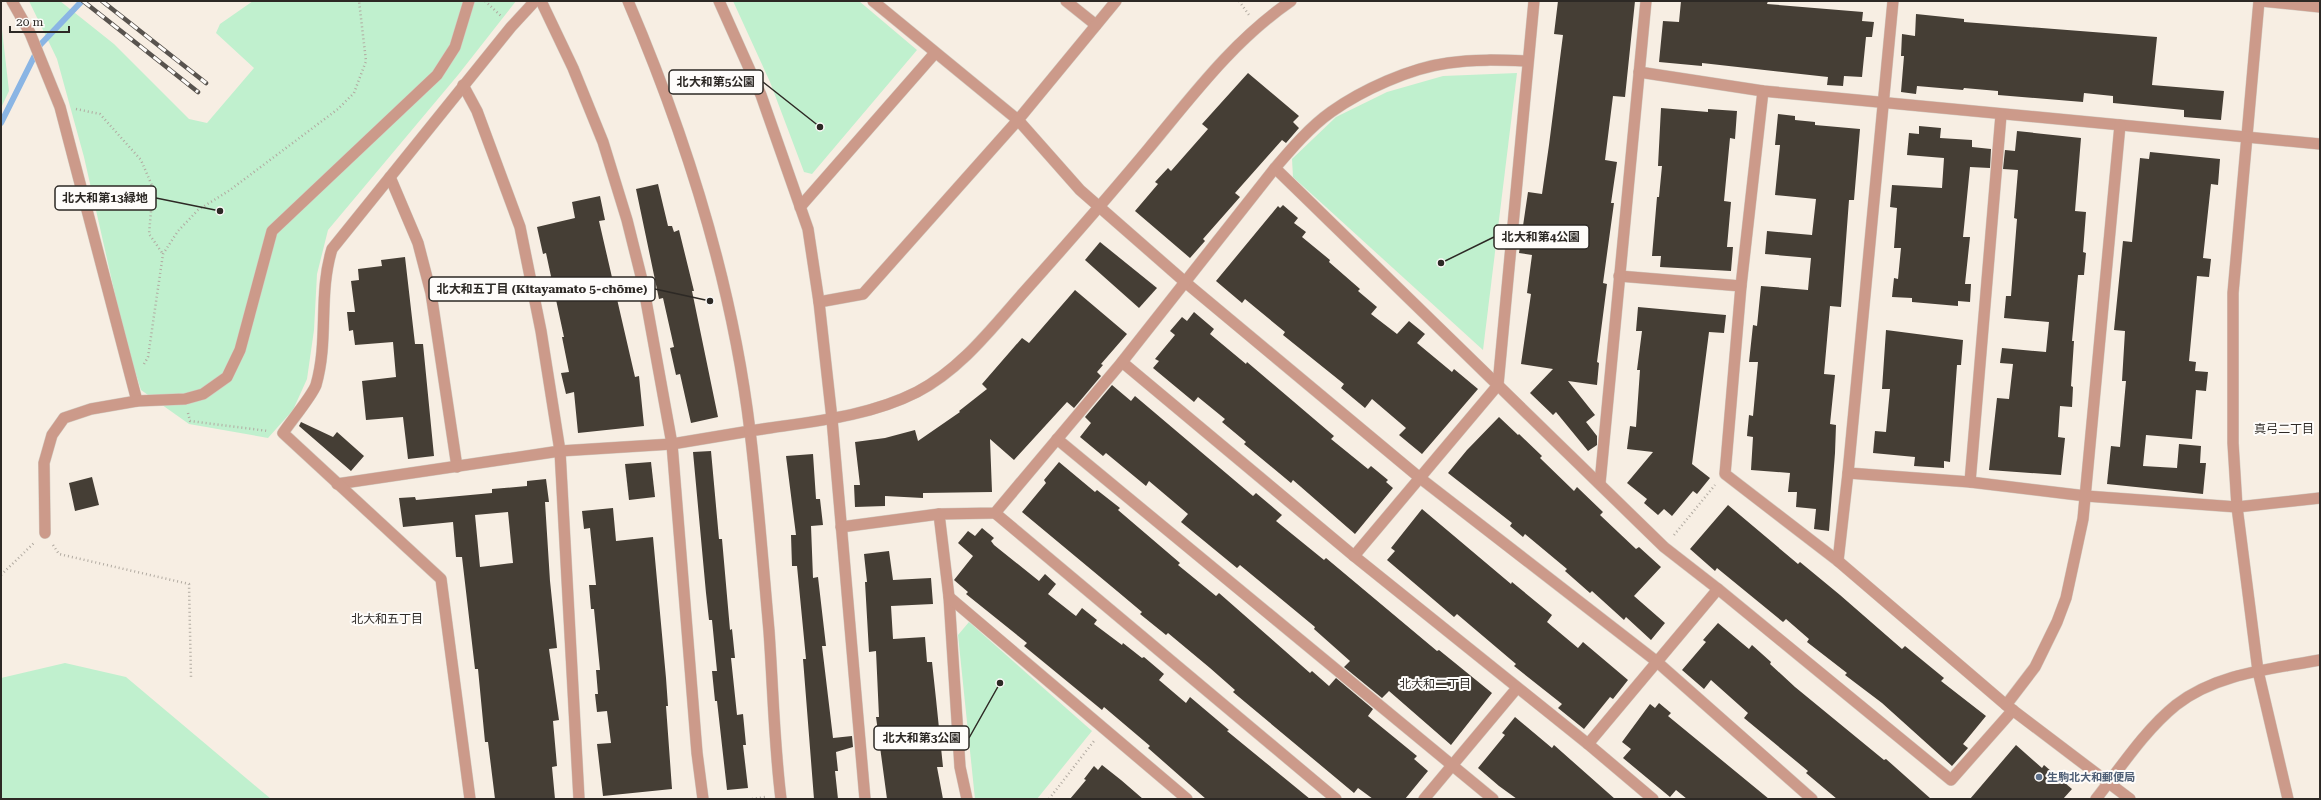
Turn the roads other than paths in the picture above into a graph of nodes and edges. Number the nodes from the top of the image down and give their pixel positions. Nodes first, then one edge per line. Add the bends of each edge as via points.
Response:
1 (12, 1) edge
2 (469, 1) edge
3 (535, 1) edge
4 (541, 1) edge
5 (628, 1) edge
6 (719, 1) edge
7 (873, 1) edge
8 (1066, 1) edge
9 (1116, 1) edge
10 (1291, 1) edge
11 (1534, 1) edge
12 (1646, 1) edge
13 (1893, 1) edge
14 (2260, 1) edge
15 (2320, 7) edge
16 (1096, 24) junction
17 (935, 53) junction
18 (1527, 61) junction
19 (1639, 72) junction
20 (463, 85) junction
21 (1763, 91) junction
22 (1883, 103) junction
23 (2001, 115) junction
24 (1018, 120) junction
25 (2120, 125) junction
26 (2247, 139) junction
27 (2320, 144) edge
28 (1275, 168) junction
29 (390, 177) junction
30 (800, 207) junction
31 (1100, 207) junction
32 (1619, 276) junction
33 (1185, 282) junction
34 (1741, 286) junction
35 (819, 302) junction
36 (1122, 362) junction
37 (1498, 385) junction
38 (137, 400) junction
39 (832, 419) junction
40 (750, 431) junction
41 (1057, 439) junction
42 (672, 444) junction
43 (560, 451) junction
44 (457, 467) junction
45 (1848, 473) junction
46 (1420, 478) junction
47 (1970, 482) junction
48 (1600, 483) junction
49 (337, 484) junction
50 (2086, 496) junction
51 (2320, 498) edge
52 (2238, 507) junction
53 (995, 513) junction
54 (939, 514) junction
55 (841, 527) junction
56 (45, 533) road end
57 (1354, 556) junction
58 (1838, 561) junction
59 (1718, 589) junction
60 (949, 598) junction
61 (2320, 660) edge
62 (1656, 661) junction
63 (2258, 671) junction
64 (1517, 688) junction
65 (2009, 708) junction
66 (1588, 744) junction
67 (1453, 765) junction
68 (2109, 782) junction
69 (470, 799) edge
70 (579, 799) edge
71 (703, 799) edge
72 (781, 799) edge
73 (865, 799) edge
74 (967, 799) edge
75 (1187, 799) edge
76 (1336, 799) edge
77 (1424, 799) edge
78 (1493, 799) edge
79 (1653, 799) edge
80 (1812, 799) edge
81 (2096, 799) edge
82 (2130, 799) edge
83 (2288, 799) edge

1 - 38 street via 30,32 60,107
2 - 38 street via 456,47 437,75 272,231 240,350 227,377 203,394 185,399
3 - 20 street
4 - 42 street via 573,68 603,142 627,220 643,284
5 - 40 street via 674,113 706,213 729,307
6 - 30 street via 761,95
7 - 17 street
8 - 16 street
9 - 16 street
10 - 31 street via 1269,16 1229,53
11 - 18 street
12 - 19 street
13 - 22 street
14 - 15 street
14 - 26 street
16 - 24 street
17 - 24 street
17 - 30 street
18 - 28 street via 1473,60 1446,63 1402,75 1331,112 1292,148
18 - 37 street
19 - 21 street
19 - 32 street
20 - 29 street
20 - 43 street via 477,111 520,227 541,331
21 - 22 street
21 - 34 street
22 - 23 street
22 - 45 street
23 - 25 street
23 - 47 street
24 - 31 street via 1080,190
24 - 35 street via 863,294
25 - 26 street
25 - 50 street
26 - 27 street
26 - 52 street via 2232,293 2232,435
28 - 33 street
28 - 37 street
29 - 44 street via 418,243 431,293
29 - 49 street via 332,249 325,270 322,348 315,386 283,433
30 - 35 street via 808,228
31 - 33 street
31 - 39 street via 989,332 966,356 940,377 889,404
32 - 34 street
32 - 48 street
33 - 36 street
33 - 46 street
34 - 58 street via 1725,474
35 - 39 street
36 - 41 street
36 - 57 street
37 - 46 street
37 - 48 street
38 - 56 street via 91,409 64,418 52,435 44,463
39 - 40 street
39 - 55 street
40 - 42 street
40 - 72 street via 760,522
41 - 53 street
41 - 67 street
42 - 43 street
42 - 71 street
43 - 44 street
43 - 70 street
44 - 49 street
45 - 47 street
45 - 58 street
46 - 57 street
46 - 62 street
47 - 50 street
48 - 59 street via 1664,547
49 - 69 street via 441,579
50 - 52 street
50 - 65 street via 2066,598 2035,667
51 - 52 street
52 - 63 street
53 - 54 street
53 - 76 street
54 - 55 street
54 - 60 street
55 - 73 street
57 - 64 street
58 - 65 street
59 - 62 street
59 - 65 street via 1951,780
60 - 74 street via 960,767
60 - 75 street
61 - 63 street
62 - 66 street
62 - 80 street
63 - 68 street via 2225,680 2177,704 2159,721
63 - 83 street
64 - 66 street
64 - 67 street
65 - 68 street
66 - 79 street
67 - 77 street
67 - 78 street
68 - 81 street
68 - 82 street

